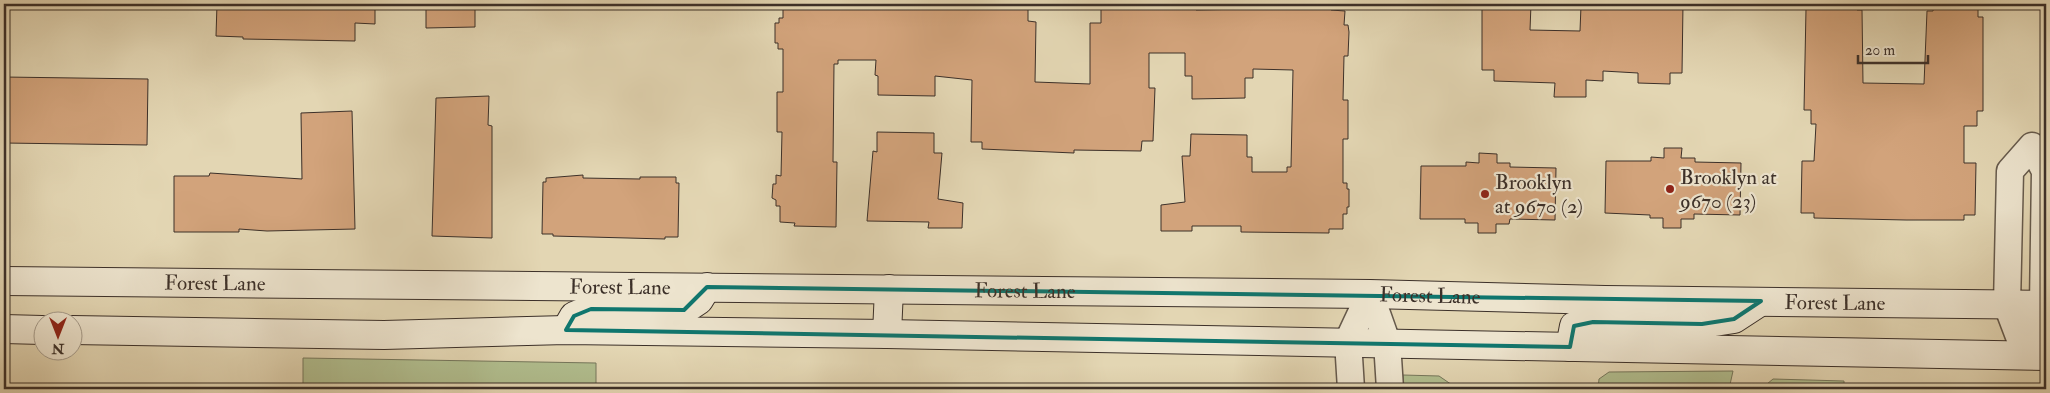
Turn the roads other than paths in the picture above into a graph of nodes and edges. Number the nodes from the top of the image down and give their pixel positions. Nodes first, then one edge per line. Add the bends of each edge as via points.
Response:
1 (4, 281) edge
2 (707, 288) junction
3 (889, 289) junction
4 (1370, 294) junction
5 (1761, 302) junction
6 (2007, 305) junction
7 (2045, 305) edge
8 (4, 329) edge
9 (32, 330) edge
10 (82, 330) edge
11 (566, 330) junction
12 (887, 334) junction
13 (1348, 341) junction
14 (1386, 342) junction
15 (1570, 347) junction
16 (2036, 355) edge
17 (1350, 389) edge
18 (1390, 389) edge

1 - 2 main road, Forest Lane
2 - 3 main road, Forest Lane
2 - 11 main road via 700,300 684,310 591,309 574,316
3 - 4 main road, Forest Lane
3 - 12 main road
4 - 5 main road, Forest Lane
4 - 13 street
4 - 14 street
5 - 6 main road, Forest Lane
5 - 15 main road via 1734,319 1702,324 1593,322 1574,326
6 - 7 main road, Forest Lane
6 - 7 street via 2010,171 2032,146 2045,171
6 - 16 street
7 - 16 street
8 - 9 main road
10 - 11 main road, Forest Lane via 384,335
11 - 12 main road, Forest Lane
12 - 13 main road, Forest Lane
13 - 14 main road, Forest Lane
13 - 17 street
14 - 15 main road, Forest Lane
14 - 18 street
15 - 16 main road, Forest Lane

